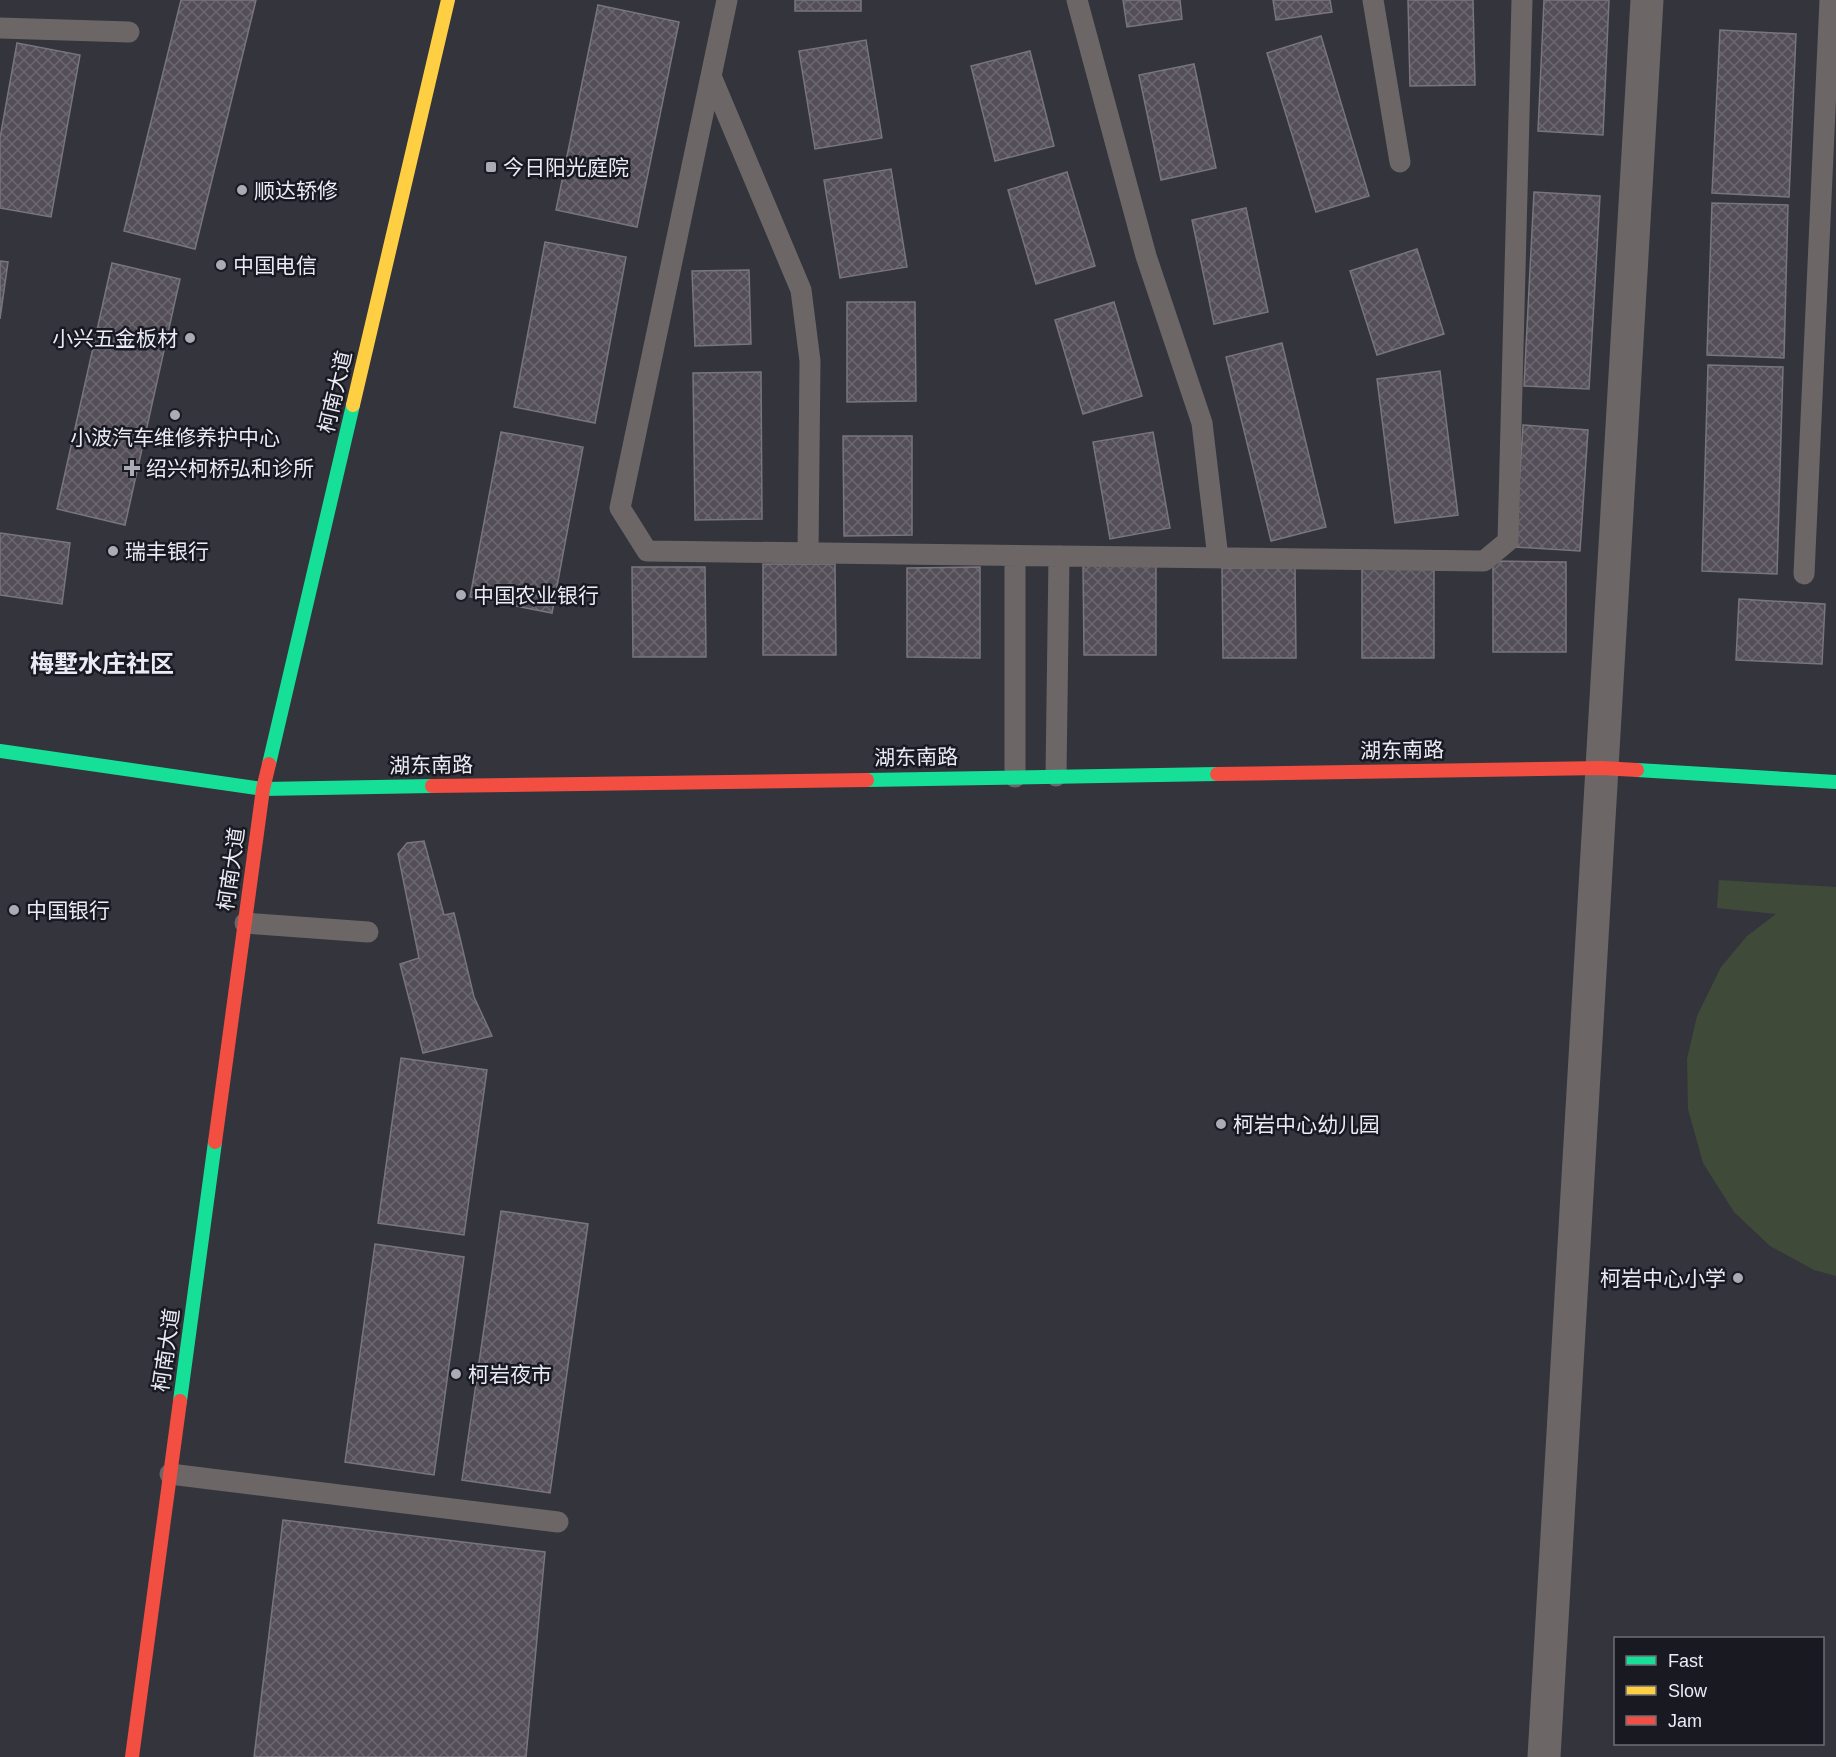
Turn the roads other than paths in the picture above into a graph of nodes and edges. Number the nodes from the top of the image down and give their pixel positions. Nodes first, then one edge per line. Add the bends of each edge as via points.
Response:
1 (448, 0) edge
2 (727, 0) edge
3 (1077, 0) edge
4 (1373, 0) edge
5 (1522, 0) edge
6 (1647, 0) edge
7 (1830, 0) edge
8 (0, 28) edge
9 (129, 32) dead end
10 (1831, 45) edge
11 (711, 76) junction
12 (1400, 162) dead end
13 (808, 553) junction
14 (1015, 556) junction
15 (1059, 556) junction
16 (1218, 558) junction
17 (1804, 574) dead end
18 (0, 751) edge
19 (1602, 768) junction
20 (1056, 776) junction
21 (1015, 777) junction
22 (1836, 782) edge
23 (263, 789) junction
24 (244, 923) junction
25 (368, 932) dead end
26 (170, 1474) junction
27 (558, 1522) dead end
28 (132, 1757) edge
29 (1544, 1757) edge

1 - 23 street, 柯南大道
2 - 11 lane
3 - 16 lane via 1146,256 1202,423
4 - 12 lane
5 - 16 lane via 1508,541 1484,561
6 - 19 street
7 - 10 lane
8 - 9 lane
10 - 17 lane
11 - 13 lane via 801,290 810,361
11 - 13 lane via 620,508 647,551
13 - 14 lane
14 - 15 lane
14 - 21 lane
15 - 16 lane
15 - 20 lane
18 - 23 street, 湖东南路
19 - 20 street, 湖东南路
19 - 22 street, 湖东南路
19 - 29 street
20 - 21 street, 湖东南路
21 - 23 street, 湖东南路
23 - 24 street, 柯南大道
24 - 25 lane
24 - 26 street, 柯南大道
26 - 27 lane
26 - 28 street, 柯南大道

